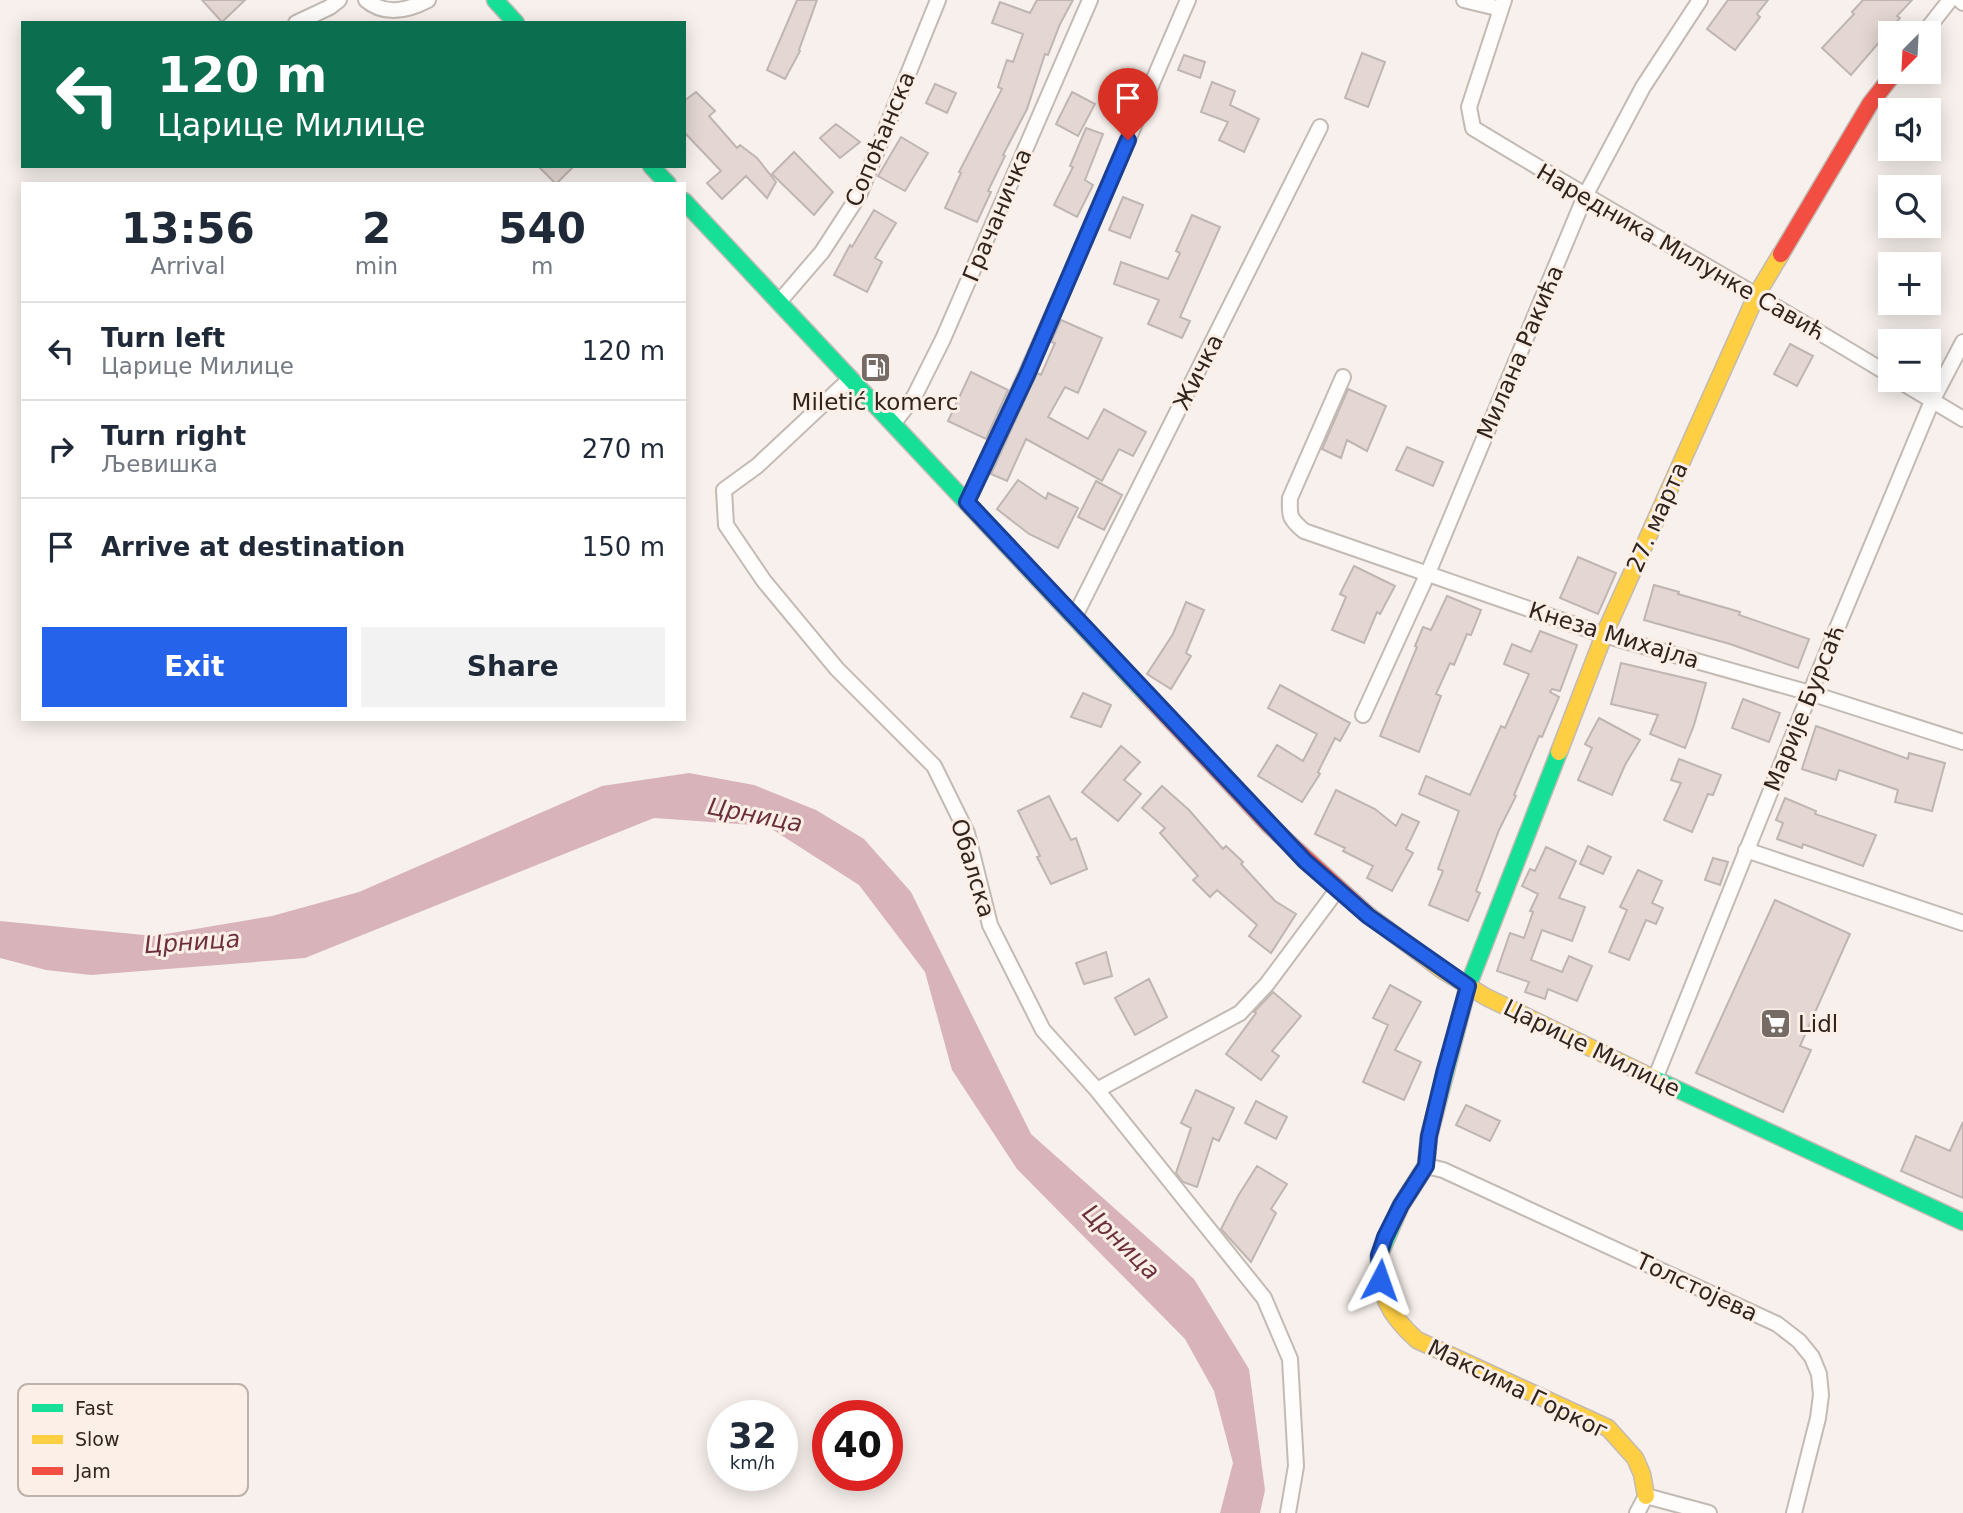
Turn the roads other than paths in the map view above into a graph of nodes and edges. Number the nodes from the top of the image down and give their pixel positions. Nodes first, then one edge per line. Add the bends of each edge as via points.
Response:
1 (338, 0) edge
2 (366, 0) edge
3 (428, 0) edge
4 (938, 0) edge
5 (1090, 0) edge
6 (1188, 0) edge
7 (1464, 0) edge
8 (1700, 0) edge
9 (1950, 0) edge
10 (499, 1) edge
11 (1503, 5) edge
12 (300, 21) edge
13 (514, 21) edge
14 (1933, 21) edge
15 (1886, 84) edge
16 (1321, 127) dead end
17 (653, 168) edge
18 (666, 182) edge
19 (1585, 196) junction
20 (686, 203) edge
21 (1757, 294) junction
22 (779, 302) junction
23 (1963, 342) edge
24 (1878, 368) edge
25 (1343, 377) dead end
26 (851, 379) junction
27 (1917, 392) edge
28 (1932, 401) junction
29 (1963, 419) edge
30 (893, 424) junction
31 (967, 502) junction
32 (1428, 572) junction
33 (1074, 616) junction
34 (1604, 635) junction
35 (1810, 693) junction
36 (1363, 715) dead end
37 (1963, 742) edge
38 (1746, 850) junction
39 (1337, 890) junction
40 (1963, 923) edge
41 (1468, 986) junction
42 (1655, 1079) junction
43 (1097, 1090) junction
44 (1426, 1166) junction
45 (1963, 1223) edge
46 (1646, 1496) junction
47 (1288, 1513) edge
48 (1637, 1513) edge
49 (1709, 1513) edge
50 (1794, 1513) edge

1 - 12 street
2 - 3 street via 391,12
4 - 22 street, Сопоћанска via 859,195 822,252
5 - 30 street, Грачаничка via 943,339 914,397
6 - 31 street via 1054,315
7 - 11 street
8 - 19 street, Милана Ракића via 1643,87
9 - 14 street
10 - 13 main road
11 - 19 street, Наредника Милунке Савић via 1469,107 1473,128
15 - 21 main road, 27. марта
16 - 33 street, Жичка
17 - 18 main road
19 - 21 street, Наредника Милунке Савић
19 - 32 street, Милана Ракића
20 - 22 main road, Царице Милице
21 - 24 street, Наредника Милунке Савић
21 - 34 main road, 27. марта
22 - 26 main road, Царице Милице
23 - 28 street, Марије Бурсаћ
25 - 32 street, Кнеза Михајла via 1290,498 1289,514 1304,531
26 - 30 main road, Царице Милице
26 - 43 street, Обалска via 724,491 726,525 764,581 837,669 934,766 967,833 990,925 1043,1030
27 - 28 street
28 - 29 street
28 - 35 street, Марије Бурсаћ
30 - 31 main road, Царице Милице
31 - 33 main road, Царице Милице
32 - 34 street, Кнеза Михајла
32 - 36 street, Милана Ракића
33 - 39 main road, Царице Милице via 1245,800
34 - 35 street, Кнеза Михајла
34 - 41 main road, 27. марта
35 - 37 street, Кнеза Михајла
35 - 38 street, Марије Бурсаћ
38 - 40 street
38 - 42 street, Марије Бурсаћ
39 - 41 main road, Царице Милице
39 - 43 street via 1240,1013
41 - 42 main road, Царице Милице
41 - 44 main road, Максима Горког via 1429,1136
42 - 45 main road, Царице Милице
43 - 47 street, Обалска via 1264,1298 1290,1359 1296,1466
44 - 46 main road, Максима Горког via 1401,1205 1379,1255 1385,1301 1398,1323 1417,1340 1608,1428 1629,1448 1643,1471
44 - 50 street, Толстојева via 1740,1306 1799,1341 1819,1374 1821,1395
46 - 48 street
46 - 49 street

